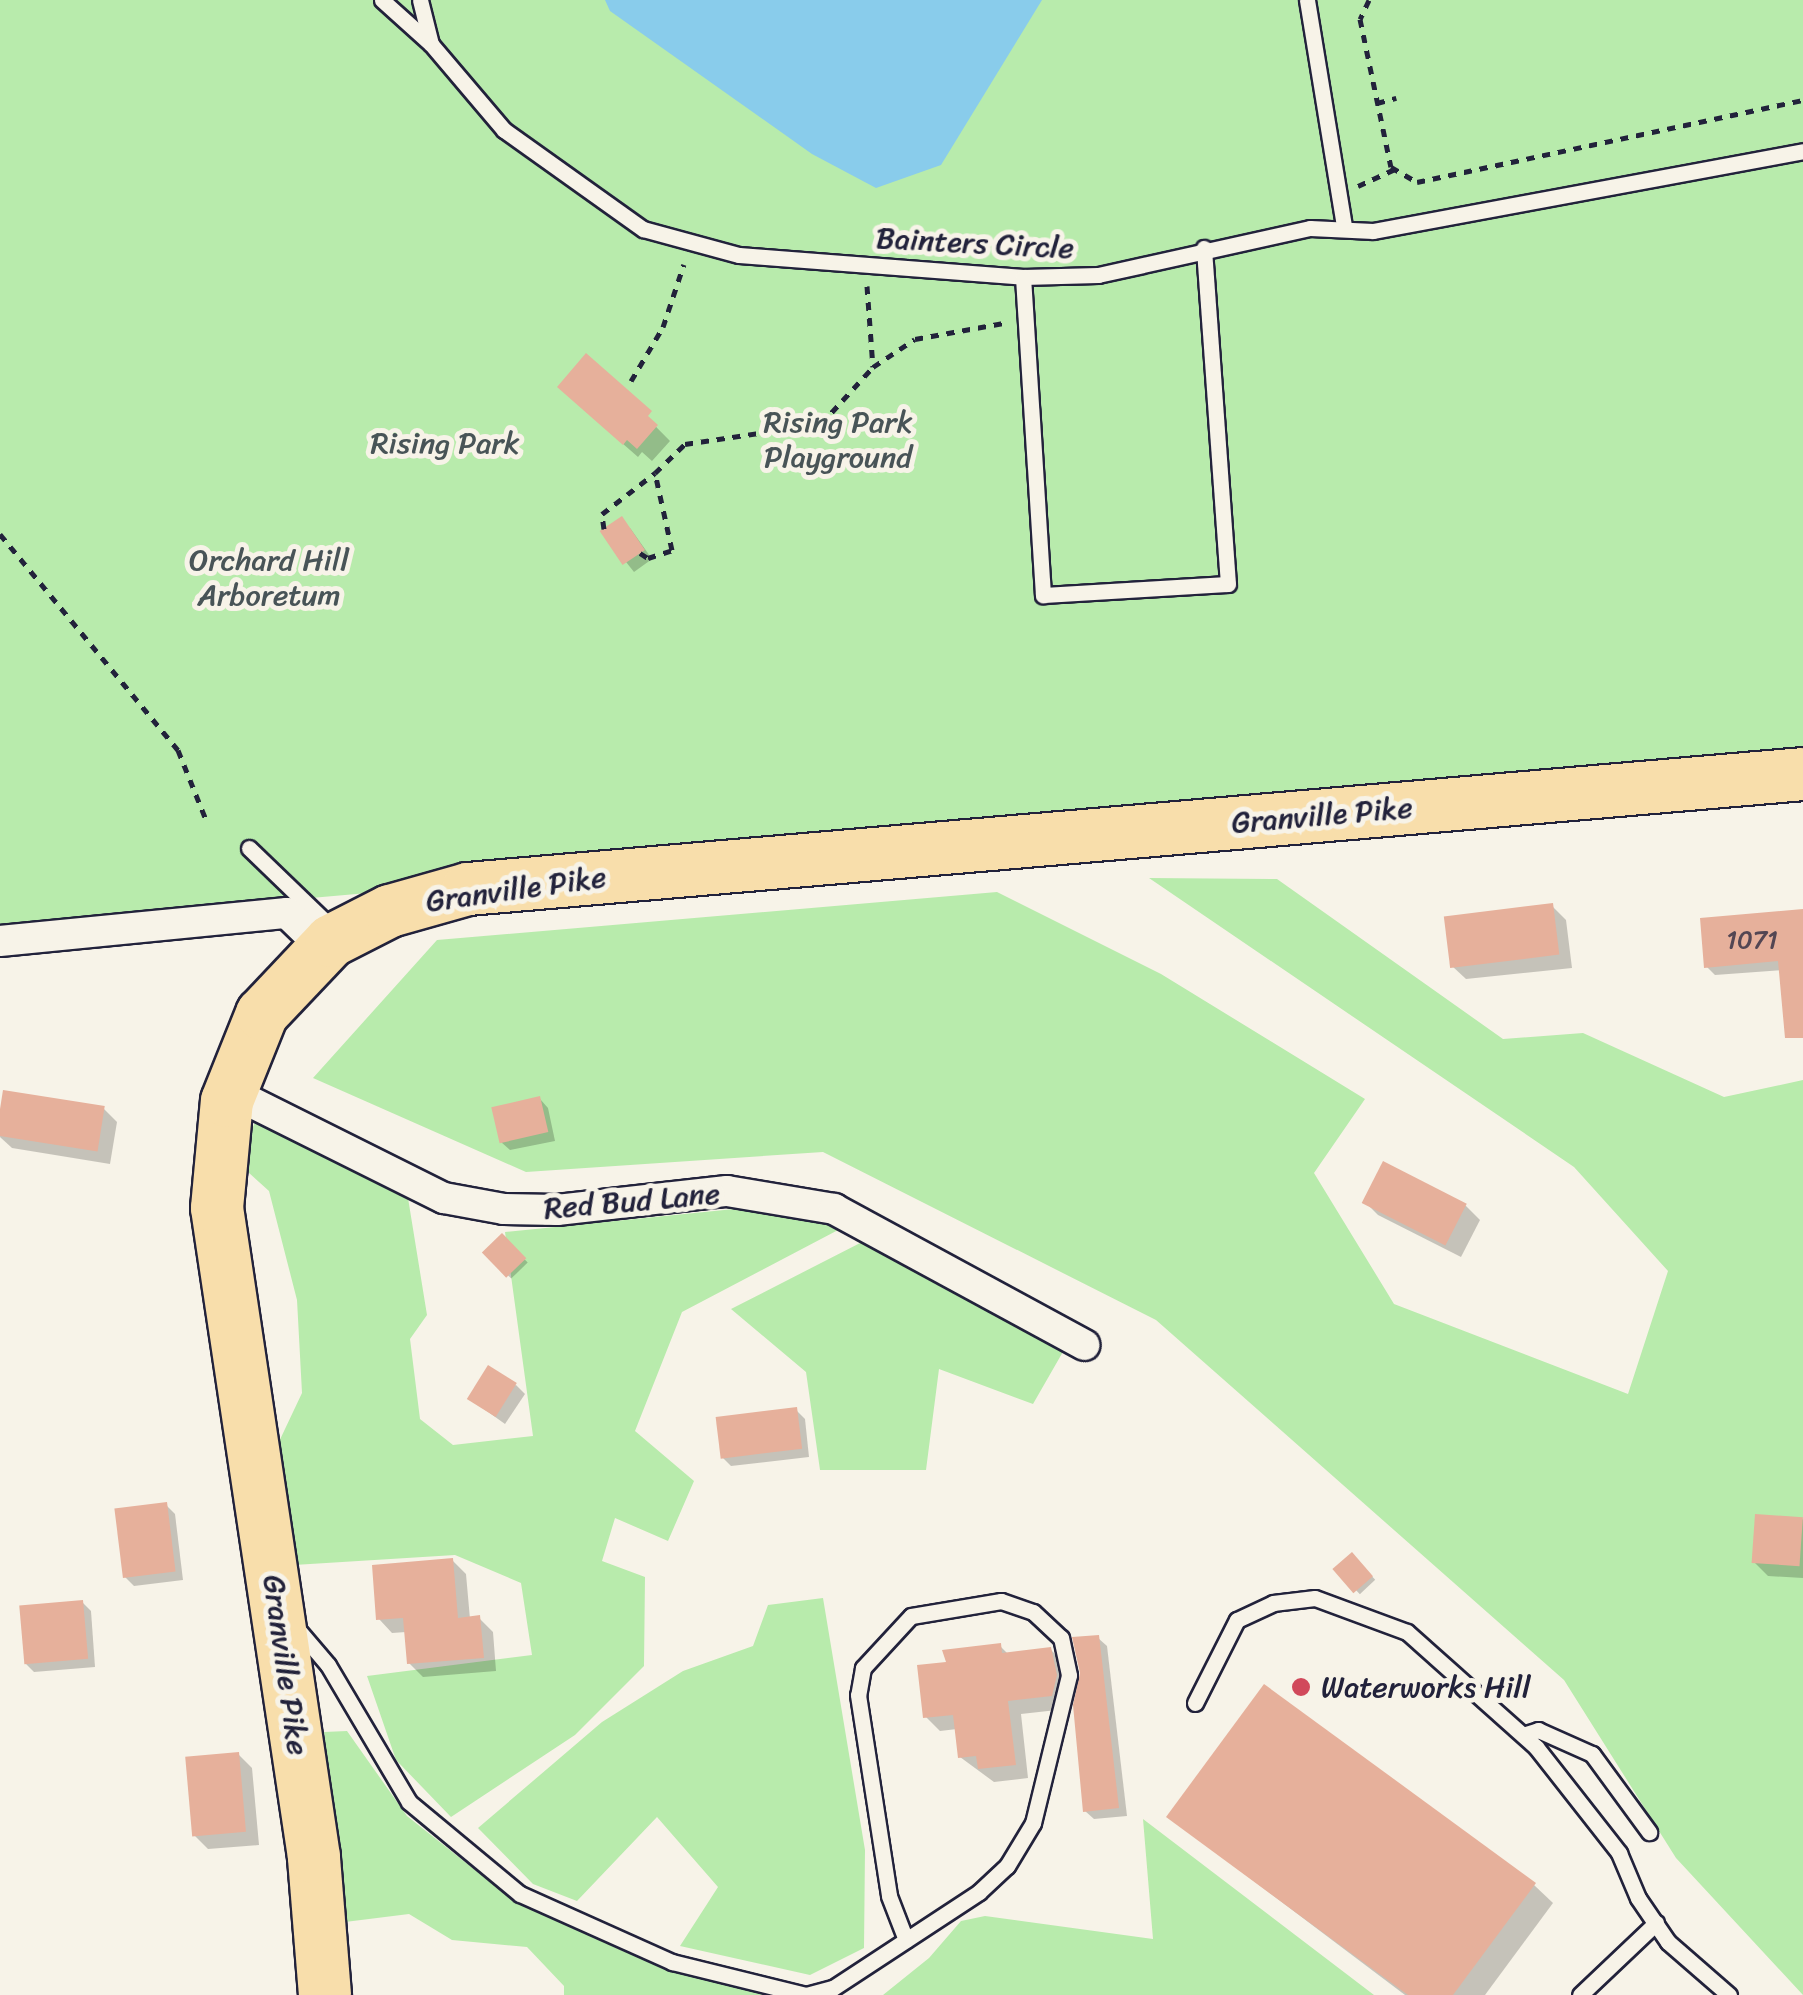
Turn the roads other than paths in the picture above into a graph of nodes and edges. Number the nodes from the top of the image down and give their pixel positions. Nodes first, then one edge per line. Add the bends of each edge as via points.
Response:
1 (382, 0) edge
2 (420, 0) edge
3 (1307, 0) edge
4 (432, 44) junction
5 (1803, 151) edge
6 (1344, 226) junction
7 (1204, 248) junction
8 (1023, 278) junction
9 (1803, 774) edge
10 (249, 848) dead end
11 (0, 940) edge
12 (331, 942) junction
13 (229, 1091) junction
14 (1084, 1345) dead end
15 (280, 1614) junction
16 (1195, 1703) dead end
17 (1524, 1735) junction
18 (1649, 1832) dead end
19 (1656, 1923) junction
20 (906, 1940) junction
21 (325, 1995) edge
22 (1580, 1995) edge
23 (1729, 1995) edge

1 - 4 lane
2 - 4 lane, Bainters Circle
3 - 6 lane
4 - 8 lane, Bainters Circle via 504,130 644,229 739,255
5 - 6 lane, Bainters Circle via 1372,231
6 - 7 lane, Bainters Circle
7 - 8 lane, Bainters Circle via 1098,275
7 - 8 lane via 1228,584 1044,595
9 - 12 highway, Granville Pike via 468,889 390,911
10 - 12 lane
11 - 12 street via 287,912
12 - 13 highway, Granville Pike via 262,1014
13 - 14 street, Red Bud Lane via 444,1198 504,1210 727,1191 834,1209
13 - 15 highway, Granville Pike via 217,1208
15 - 20 lane via 320,1654 409,1802 520,1894 672,1962 806,1995 834,1988
15 - 21 highway, Granville Pike
16 - 17 lane via 1237,1620 1273,1603 1316,1598 1406,1632
17 - 18 lane via 1538,1730 1592,1754
17 - 19 lane via 1619,1853
19 - 22 lane
19 - 23 lane
20 - 20 lane via 889,1896 858,1695 863,1668 911,1616 1001,1600 1034,1612 1061,1638 1069,1675 1041,1796 1007,1866

